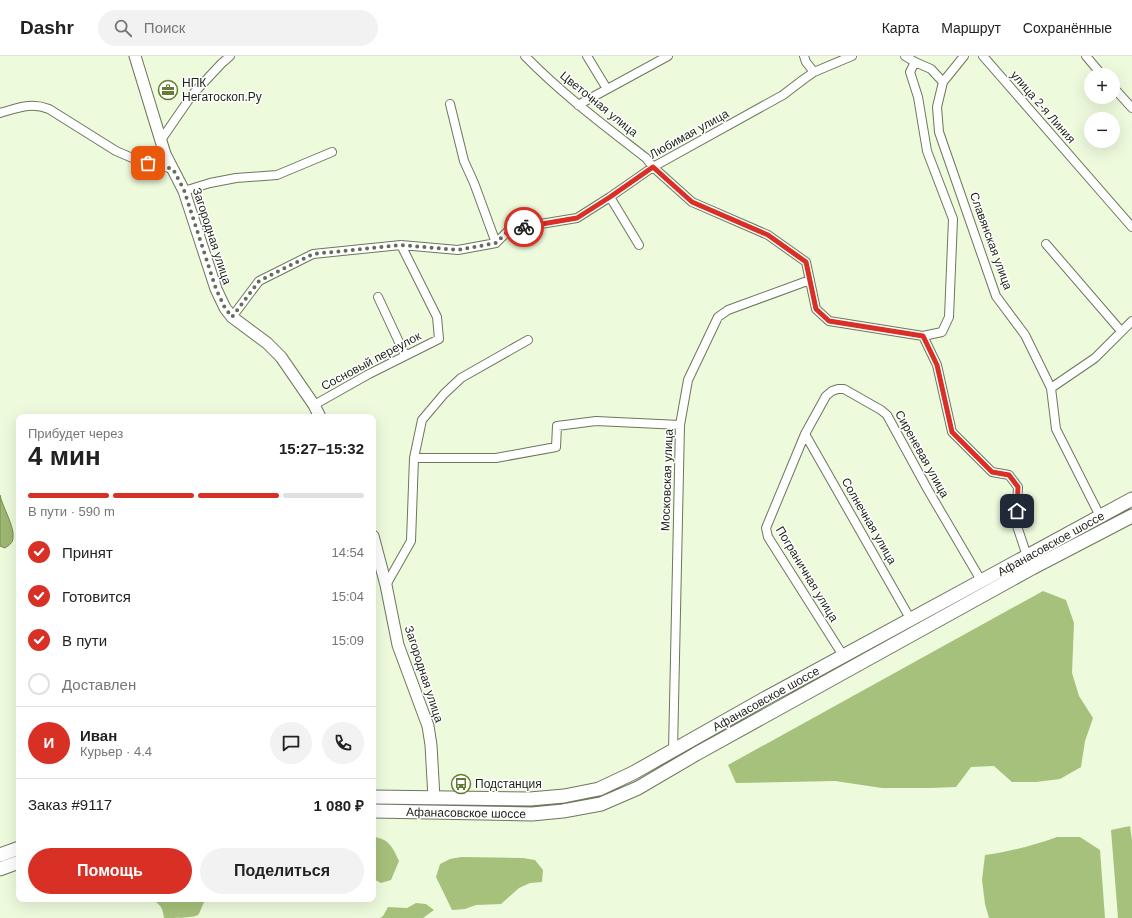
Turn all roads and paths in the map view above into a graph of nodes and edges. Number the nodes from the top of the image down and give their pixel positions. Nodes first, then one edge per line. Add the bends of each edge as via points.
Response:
1 (135, 56) edge
2 (230, 56) edge
3 (525, 56) edge
4 (587, 56) edge
5 (668, 56) edge
6 (804, 56) edge
7 (852, 56) edge
8 (905, 56) edge
9 (964, 56) edge
10 (982, 56) edge
11 (1086, 56) edge
12 (915, 62) junction
13 (1096, 68) edge
14 (814, 72) junction
15 (943, 82) junction
16 (607, 89) junction
17 (1120, 95) edge
18 (450, 104) dead end
19 (578, 105) junction
20 (1132, 108) edge
21 (0, 113) edge
22 (161, 140) junction
23 (332, 152) dead end
24 (653, 167) junction
25 (173, 169) junction
26 (184, 190) junction
27 (610, 197) junction
28 (1132, 227) edge
29 (496, 243) junction
30 (639, 244) dead end
31 (1046, 244) dead end
32 (401, 245) junction
33 (810, 280) junction
34 (378, 298) dead end
35 (232, 317) junction
36 (1132, 321) edge
37 (1120, 331) junction
38 (923, 336) junction
39 (528, 340) dead end
40 (405, 356) junction
41 (1052, 388) junction
42 (314, 405) junction
43 (318, 414) edge
44 (680, 425) junction
45 (805, 434) junction
46 (414, 458) junction
47 (1132, 499) edge
48 (1100, 516) junction
49 (1132, 516) edge
50 (376, 547) edge
51 (1027, 556) junction
52 (982, 582) junction
53 (386, 585) junction
54 (911, 620) junction
55 (844, 657) junction
56 (673, 751) junction
57 (376, 797) edge
58 (434, 798) junction
59 (376, 811) edge
60 (16, 849) edge
61 (0, 855) edge
62 (16, 863) edge
63 (0, 869) edge

1 - 22 street, Загородная улица
2 - 22 street via 192,95
3 - 19 street, Цветочная улица
4 - 16 street
5 - 16 street
6 - 14 street
7 - 14 street, Любимая улица
8 - 12 street
9 - 15 street, Славянская улица
10 - 28 street, улица 2-я Линия
11 - 13 street
12 - 15 street via 931,69
12 - 38 street via 910,72 918,97 927,151 954,219 949,317 942,332
14 - 24 street, Любимая улица via 783,95
15 - 41 street, Славянская улица via 937,107 939,132 996,296 1025,334
16 - 19 street
17 - 20 street
18 - 29 street via 464,161
19 - 24 street, Цветочная улица via 646,158
21 - 25 street via 23,106 42,106 116,151 137,160
22 - 25 street, Загородная улица
23 - 26 street via 277,176 236,178
24 - 27 street, Любимая улица
24 - 33 street, Цветочная улица via 692,202 768,235 806,262
25 - 26 street, Загородная улица
26 - 35 street, Загородная улица via 216,289
27 - 29 street, Любимая улица via 577,218 510,229
27 - 30 street
29 - 32 street via 458,250
31 - 37 street
32 - 35 street via 313,254 259,281
32 - 40 street, Сосновый переулок via 437,317 439,339
33 - 38 street, Цветочная улица via 816,309 829,321
33 - 44 street, Московская улица via 728,310 718,317 688,380
34 - 40 street
35 - 42 street, Загородная улица via 281,357
36 - 37 street
37 - 41 street via 1095,358
38 - 51 street via 937,365 952,432 992,472 1009,475 1018,487 1016,523
39 - 46 street via 461,378 444,394 422,420
40 - 42 street, Сосновый переулок
41 - 48 street, Славянская улица via 1056,429
42 - 43 street, Загородная улица
44 - 46 street via 596,421 557,426 556,447 496,458
44 - 56 street, Московская улица
45 - 52 street, Сиреневая улица via 826,396 838,389 885,412
45 - 54 street, Солнечная улица
45 - 55 street, Пограничная улица via 766,524 766,532
46 - 53 street via 411,541
47 - 48 main road, Афанасовское шоссе
48 - 51 main road, Афанасовское шоссе
49 - 59 main road, Афанасовское шоссе via 1025,572 638,788 601,804 532,814
50 - 53 street, Загородная улица
51 - 52 main road, Афанасовское шоссе
52 - 54 main road, Афанасовское шоссе
53 - 58 street, Загородная улица via 398,645 428,726
54 - 55 main road, Афанасовское шоссе
55 - 56 main road, Афанасовское шоссе
56 - 58 main road, Афанасовское шоссе via 599,789 564,796 530,799
57 - 58 main road, Афанасовское шоссе
60 - 61 main road
62 - 63 main road

